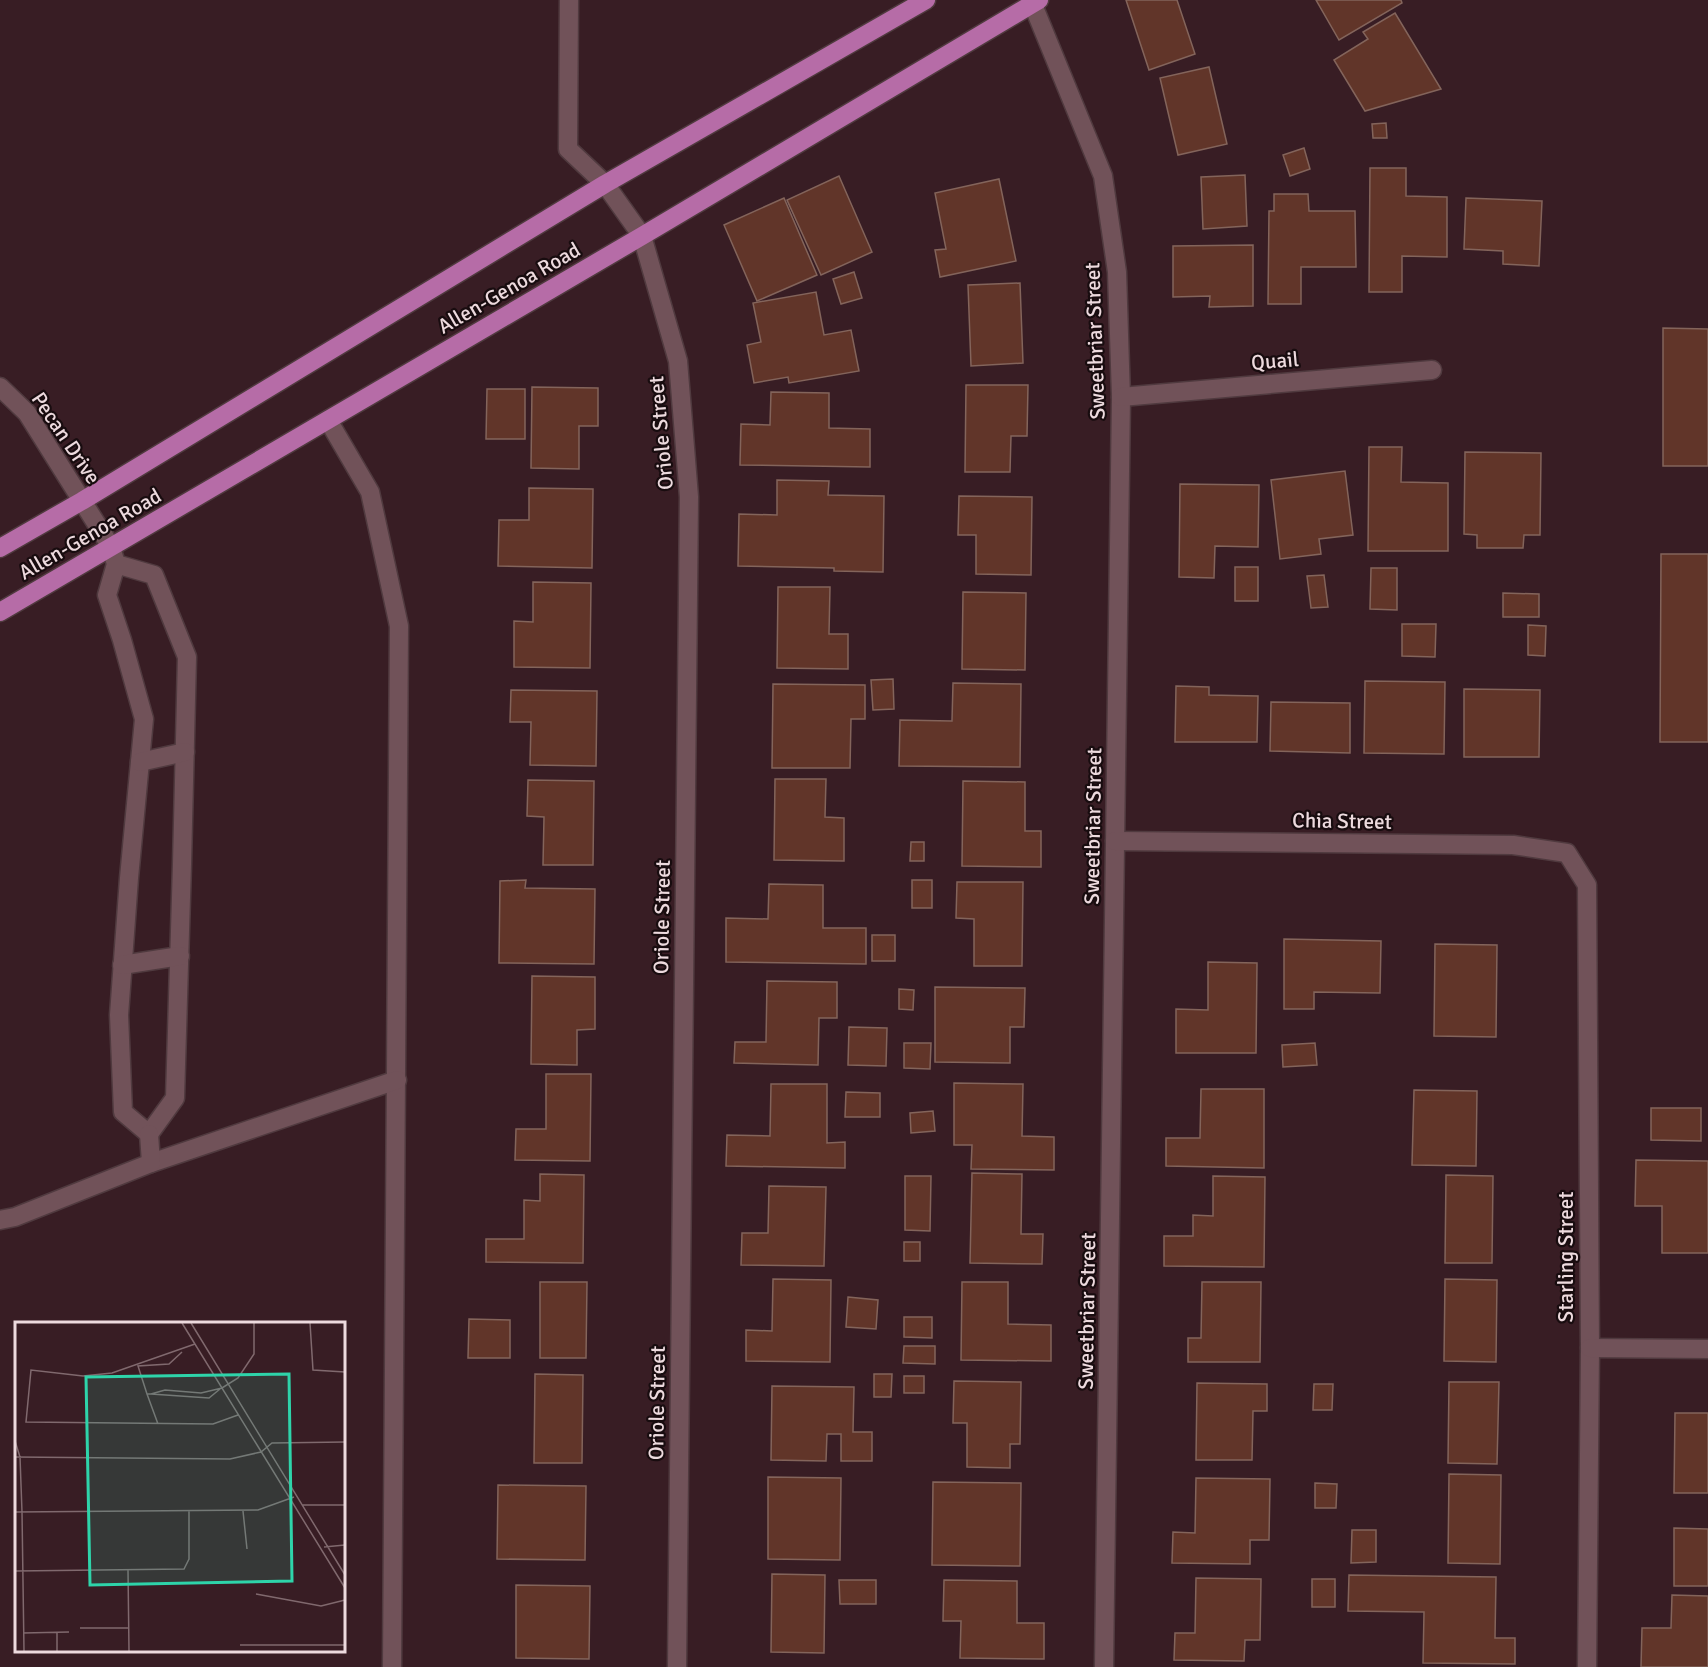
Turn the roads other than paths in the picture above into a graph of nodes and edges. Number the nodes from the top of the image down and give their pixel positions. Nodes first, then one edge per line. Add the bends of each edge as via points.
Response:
1 (569, 0) edge
2 (926, 0) edge
3 (1034, 1) edge
4 (605, 184) junction
5 (642, 236) junction
6 (1432, 370) dead end
7 (0, 387) edge
8 (1121, 397) junction
9 (328, 420) junction
10 (82, 501) junction
11 (0, 548) edge
12 (114, 556) junction
13 (0, 612) edge
14 (185, 752) junction
15 (140, 762) junction
16 (1115, 841) junction
17 (1567, 854) joint
18 (180, 956) junction
19 (122, 965) junction
20 (397, 1080) junction
21 (149, 1134) junction
22 (151, 1163) junction
23 (0, 1220) edge
24 (1590, 1348) junction
25 (1708, 1349) edge
26 (392, 1667) edge
27 (677, 1667) edge
28 (1104, 1667) edge
29 (1587, 1667) edge

1 - 4 street, Oriole Street via 568,150
2 - 4 main road, Allen-Genoa Road
3 - 5 main road, Allen-Genoa Road
3 - 8 street, Sweetbriar Street via 1103,176 1117,272
4 - 5 street, Oriole Street
4 - 10 main road, Allen-Genoa Road
5 - 9 main road, Allen-Genoa Road
5 - 27 street, Oriole Street via 678,361 689,497
6 - 8 street, Quail
7 - 10 street, Pecan Drive via 27,413
8 - 16 street, Sweetbriar Street
9 - 12 main road, Allen-Genoa Road
9 - 20 street via 370,492 399,626
10 - 11 main road, Allen-Genoa Road
10 - 12 street, Pecan Drive
12 - 13 main road, Allen-Genoa Road
12 - 14 street via 154,575 187,657
12 - 15 street via 107,595 144,719
14 - 15 street
14 - 18 street
15 - 19 street
16 - 17 street, Chia Street via 1513,845
16 - 28 street, Sweetbriar Street
17 - 24 street, Starling Street via 1587,885
18 - 19 street
18 - 21 street via 175,1098
19 - 21 street via 119,1015 123,1112
20 - 22 street
20 - 26 street
21 - 22 street
22 - 23 street
24 - 25 street
24 - 29 street, Starling Street

